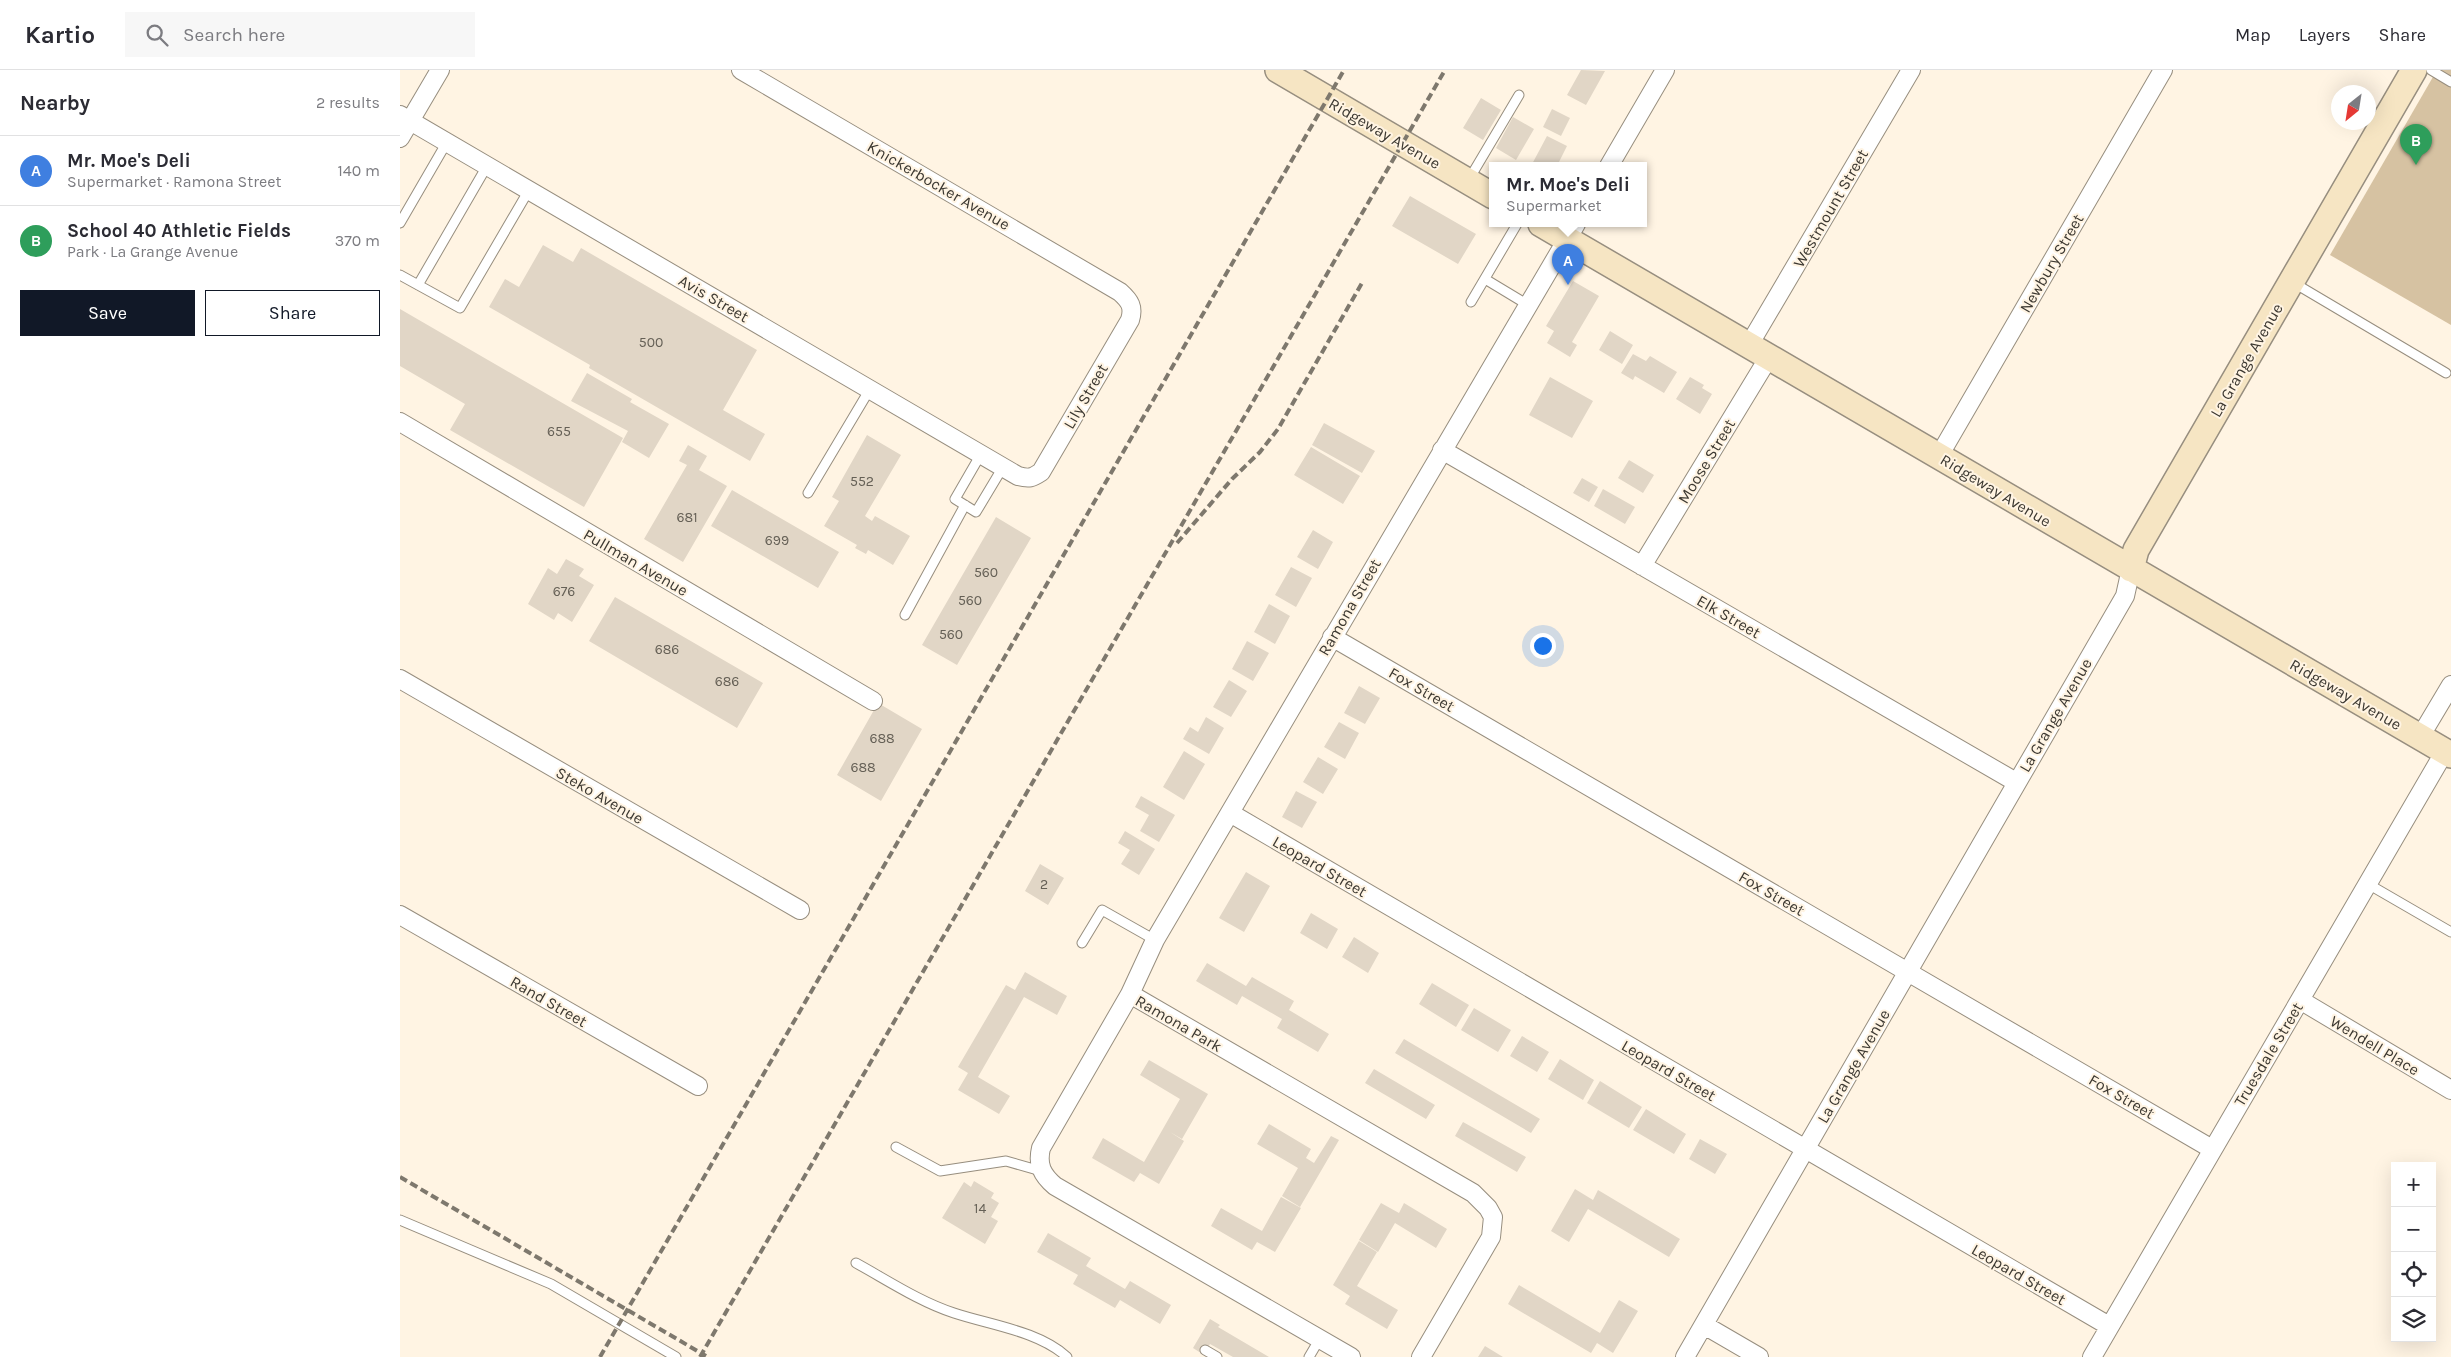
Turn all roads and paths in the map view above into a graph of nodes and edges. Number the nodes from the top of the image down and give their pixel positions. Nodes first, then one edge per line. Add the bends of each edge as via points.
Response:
1 (440, 70) edge
2 (741, 70) edge
3 (1665, 70) edge
4 (1911, 70) edge
5 (2163, 70) edge
6 (2414, 70) edge
7 (2431, 70) edge
8 (1288, 73) edge
9 (2451, 82) edge
10 (1519, 96) dead end
11 (405, 118) edge
12 (400, 138) edge
13 (447, 142) junction
14 (1612, 162) edge
15 (487, 166) junction
16 (1468, 182) junction
17 (529, 190) junction
18 (1489, 194) edge
19 (400, 223) edge
20 (1515, 227) edge
21 (1553, 227) edge
22 (1572, 232) edge
23 (400, 275) edge
24 (1485, 279) junction
25 (2291, 282) junction
26 (418, 285) junction
27 (1471, 302) dead end
28 (1528, 305) junction
29 (1131, 306) joint
30 (1759, 351) junction
31 (2446, 373) dead end
32 (870, 389) junction
33 (400, 422) edge
34 (1442, 450) junction
35 (981, 454) junction
36 (1939, 456) junction
37 (1003, 467) junction
38 (1029, 479) joint
39 (808, 493) dead end
40 (965, 505) junction
41 (1642, 566) junction
42 (2131, 570) junction
43 (905, 615) dead end
44 (1332, 637) junction
45 (400, 679) edge
46 (2451, 685) edge
47 (873, 701) dead end
48 (2420, 737) junction
49 (2448, 753) edge
50 (2016, 782) junction
51 (1230, 813) junction
52 (2368, 884) junction
53 (800, 910) dead end
54 (400, 915) edge
55 (2451, 932) edge
56 (1155, 940) junction
57 (1082, 943) dead end
58 (1907, 972) junction
59 (1130, 994) junction
60 (2300, 1000) junction
61 (698, 1086) dead end
62 (2451, 1090) edge
63 (896, 1147) dead end
64 (1805, 1149) junction
65 (2212, 1149) junction
66 (1041, 1171) junction
67 (400, 1220) edge
68 (856, 1263) dead end
69 (1704, 1325) junction
70 (2109, 1326) junction
71 (1319, 1340) junction
72 (1205, 1350) dead end
73 (676, 1357) edge
74 (1067, 1357) edge
75 (1217, 1357) edge
76 (1310, 1357) edge
77 (1350, 1357) edge
78 (1421, 1357) edge
79 (1685, 1357) edge
80 (1759, 1357) edge
81 (2092, 1357) edge

1 - 11 street
2 - 29 street, Knickerbocker Avenue via 1120,292
3 - 14 street
4 - 30 street, Westmount Street
5 - 36 street, Newbury Street
6 - 25 street, La Grange Avenue
7 - 9 lane
8 - 16 street, Ridgeway Avenue
10 - 16 lane
11 - 12 street
11 - 13 street, Avis Street
13 - 15 street, Avis Street
13 - 19 lane
15 - 17 street, Avis Street
15 - 26 lane
16 - 18 street, Ridgeway Avenue
17 - 26 lane via 460,308
17 - 32 street, Avis Street
20 - 24 lane
21 - 22 street, Ridgeway Avenue
22 - 28 street, Ramona Street
22 - 30 street, Ridgeway Avenue
23 - 26 lane
24 - 27 lane
24 - 28 lane
25 - 31 lane
25 - 42 street, La Grange Avenue via 2136,550
28 - 34 street, Ramona Street
29 - 38 street, Lily Street via 1130,320 1041,472
30 - 36 street, Ridgeway Avenue
30 - 41 street, Moose Street
32 - 35 street, Avis Street
32 - 39 lane
33 - 47 street, Pullman Avenue
34 - 41 street, Elk Street
34 - 44 street, Ramona Street
35 - 37 street, Avis Street
35 - 40 lane via 955,499
36 - 42 street, Ridgeway Avenue
37 - 38 street, Avis Street
37 - 40 lane via 976,512
40 - 43 lane
41 - 50 street, Elk Street
42 - 48 street, Ridgeway Avenue
42 - 50 street, La Grange Avenue via 2125,596
44 - 51 street, Ramona Street
44 - 58 street, Fox Street
45 - 53 street, Steko Avenue
46 - 48 street
48 - 49 street, Ridgeway Avenue
49 - 52 street, Truesdale Street
50 - 58 street, La Grange Avenue
51 - 56 street, Ramona Street
51 - 64 street, Leopard Street
52 - 55 lane
52 - 60 street, Truesdale Street
54 - 61 street, Rand Street
56 - 57 lane via 1102,910
56 - 59 street, Ramona Street
58 - 64 street, La Grange Avenue
58 - 65 street, Fox Street
59 - 66 street, Ramona Park via 1041,1148
59 - 78 street, Ramona Park via 1473,1193 1488,1208 1493,1217 1493,1227 1486,1248
60 - 62 street, Wendell Place
60 - 65 street, Truesdale Street
63 - 66 lane via 940,1171 1006,1161
64 - 69 street, La Grange Avenue
64 - 70 street, Leopard Street
65 - 70 street, Truesdale Street
66 - 71 street via 1056,1186
67 - 73 lane via 551,1284
68 - 74 lane via 953,1313 1002,1325
69 - 79 street, La Grange Avenue
69 - 80 street
70 - 81 street, Truesdale Street
71 - 76 lane
71 - 77 street
72 - 75 lane

